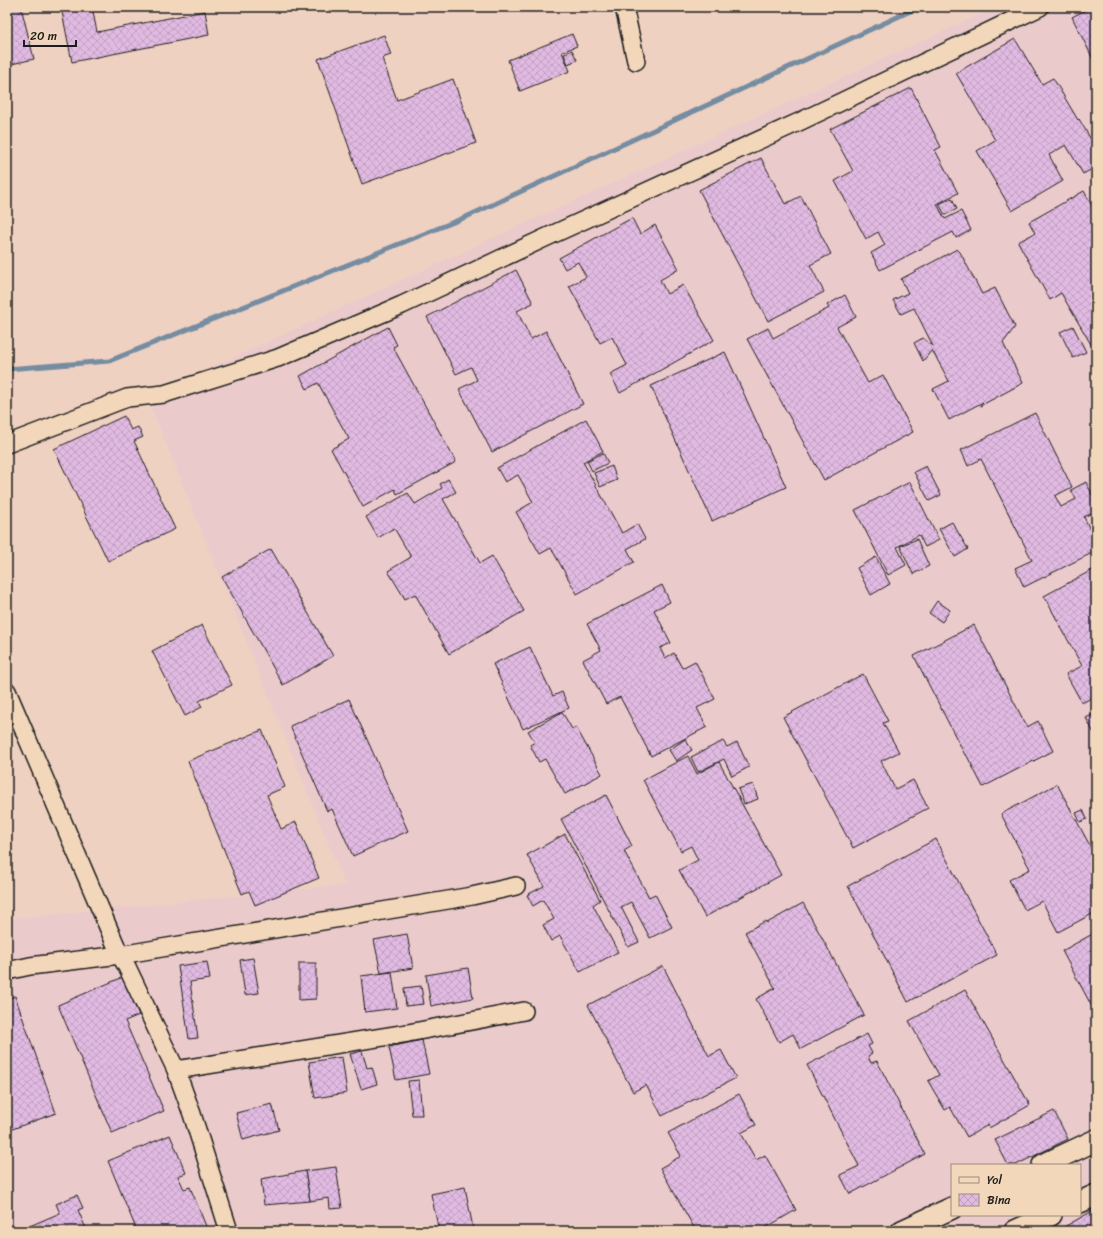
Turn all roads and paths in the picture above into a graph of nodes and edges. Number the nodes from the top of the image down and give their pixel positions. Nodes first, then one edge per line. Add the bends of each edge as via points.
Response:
1 (624, 7) edge
2 (1040, 7) edge
3 (636, 61) dead end
4 (7, 444) edge
5 (7, 691) edge
6 (516, 886) dead end
7 (120, 955) junction
8 (7, 971) edge
9 (524, 1011) dead end
10 (176, 1070) junction
11 (1096, 1140) edge
12 (1045, 1164) edge
13 (1096, 1195) edge
14 (1081, 1202) edge
15 (951, 1208) edge
16 (1049, 1216) edge
17 (229, 1231) edge
18 (902, 1231) edge
19 (1015, 1231) edge

1 - 3 street
2 - 4 street via 800,121 402,304 278,358 164,394 127,398
5 - 7 street
6 - 7 street
7 - 8 street
7 - 10 street
9 - 10 street via 408,1033
10 - 17 street
11 - 12 street
13 - 14 street
15 - 18 street
16 - 19 street

